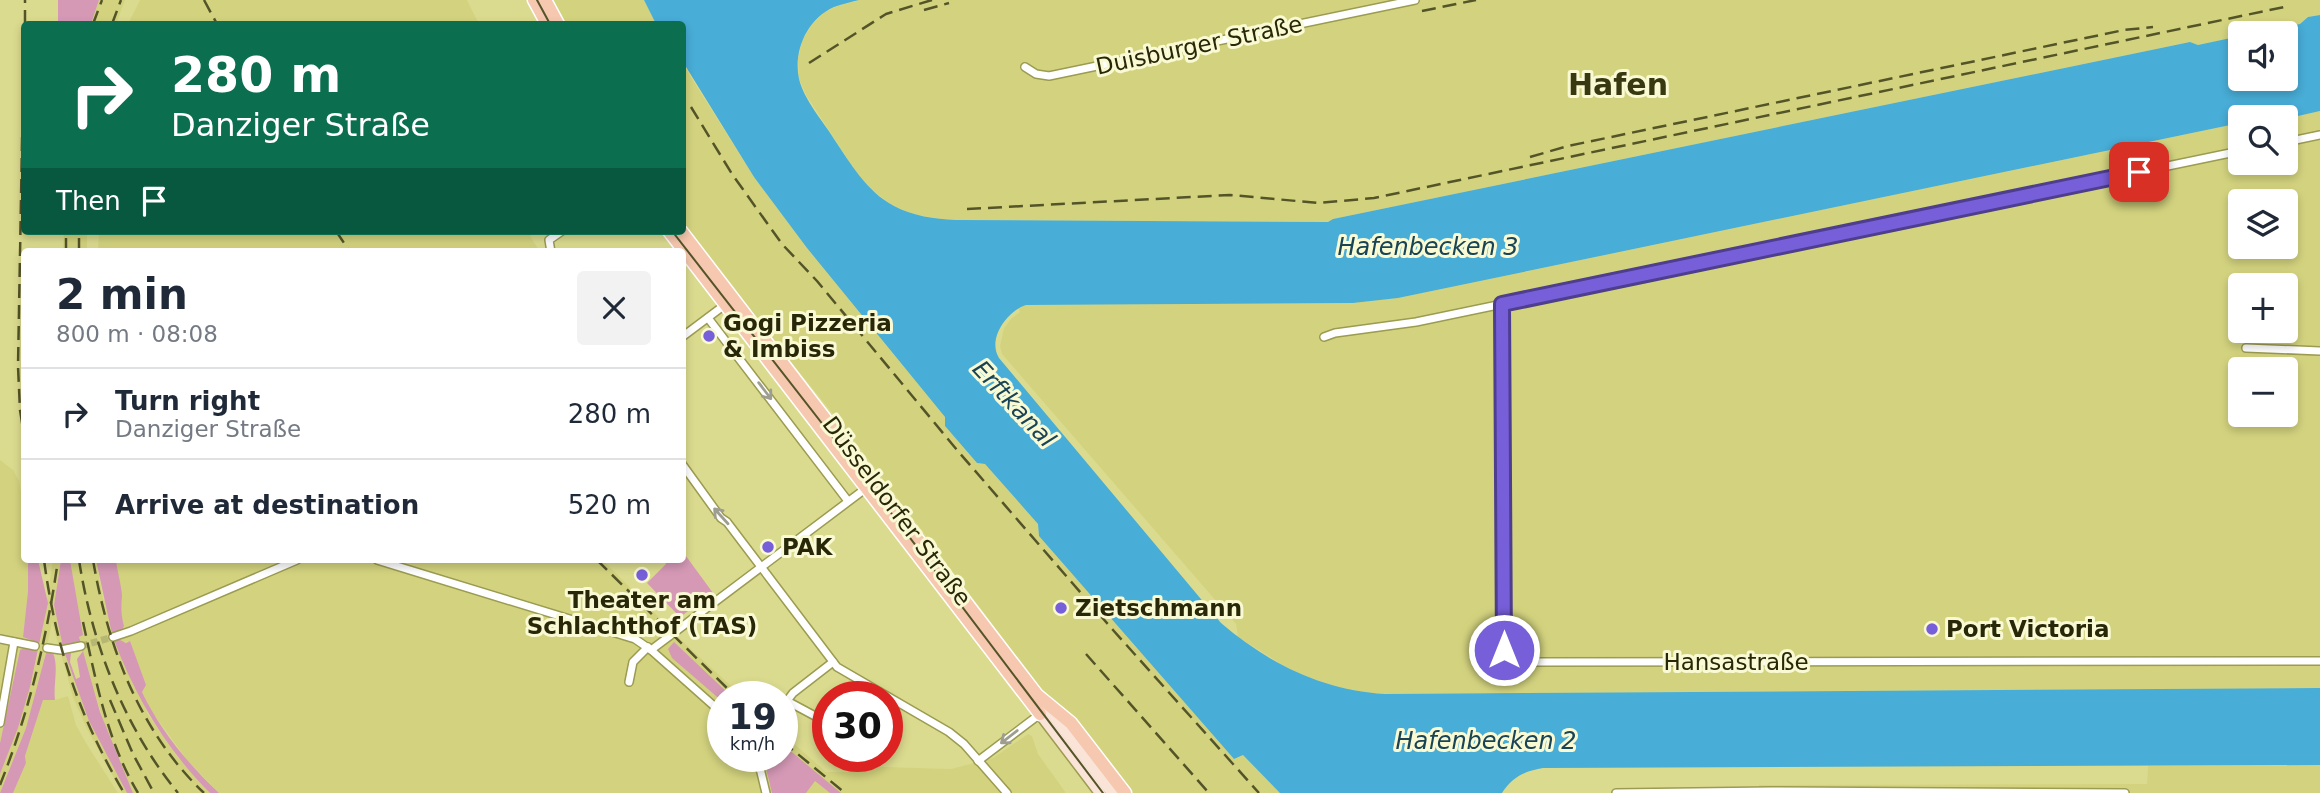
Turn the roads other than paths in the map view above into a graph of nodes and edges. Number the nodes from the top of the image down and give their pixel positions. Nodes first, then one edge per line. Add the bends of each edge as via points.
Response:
1 (534, 0) edge
2 (545, 0) edge
3 (1415, 0) edge
4 (545, 21) edge
5 (556, 21) edge
6 (1025, 67) dead end
7 (2320, 135) edge
8 (2298, 140) edge
9 (2228, 153) edge
10 (557, 235) edge
11 (684, 235) edge
12 (550, 248) edge
13 (686, 251) edge
14 (728, 302) junction
15 (1502, 304) junction
16 (708, 317) junction
17 (686, 334) edge
18 (1324, 337) dead end
19 (2246, 348) dead end
20 (2320, 351) edge
21 (686, 470) edge
22 (871, 484) junction
23 (848, 501) junction
24 (290, 563) edge
25 (387, 563) edge
26 (761, 567) junction
27 (113, 637) tunnel mouth
28 (0, 639) edge
29 (14, 642) junction
30 (35, 646) dead end
31 (81, 646) tunnel mouth
32 (47, 648) dead end
33 (650, 648) junction
34 (833, 662) junction
35 (2320, 662) edge
36 (629, 682) dead end
37 (1037, 695) junction
38 (707, 699) edge
39 (812, 714) edge
40 (1040, 714) junction
41 (0, 723) edge
42 (978, 761) junction
43 (761, 772) edge
44 (1771, 792) edge
45 (1809, 792) edge
46 (766, 793) edge
47 (1007, 793) edge
48 (1100, 793) edge
49 (1112, 793) edge
50 (1125, 793) edge
51 (1616, 793) edge
52 (2125, 793) edge

1 - 4 main road
2 - 5 main road
3 - 6 street, Duisburger Straße via 1049,76
7 - 8 street
9 - 15 street
10 - 12 street via 548,243
11 - 14 main road, Düsseldorfer Straße
13 - 14 main road, Düsseldorfer Straße
14 - 16 street
14 - 22 main road, Düsseldorfer Straße
15 - 18 street
15 - 35 street, Hansastraße via 1504,650 1513,662
16 - 17 street
16 -> 23 street, Düsseldorfer Straße
19 - 20 street
26 -> 21 street
22 - 23 street
22 - 37 main road, Düsseldorfer Straße
22 - 40 main road, Düsseldorfer Straße
23 - 26 street
24 - 27 street
25 - 33 street via 630,637
26 - 33 street
26 - 34 street
28 - 29 street
29 - 30 street
29 - 41 street
31 - 32 street
33 - 36 street via 633,662
33 - 38 street
34 - 39 street via 787,701
34 - 42 street via 949,732
37 - 49 main road, Düsseldorfer Straße
37 - 50 main road via 1071,723
40 -> 42 street
40 - 48 main road, Düsseldorfer Straße
42 - 47 street
43 - 46 street
44 - 45 street
44 - 51 street
45 - 52 street

